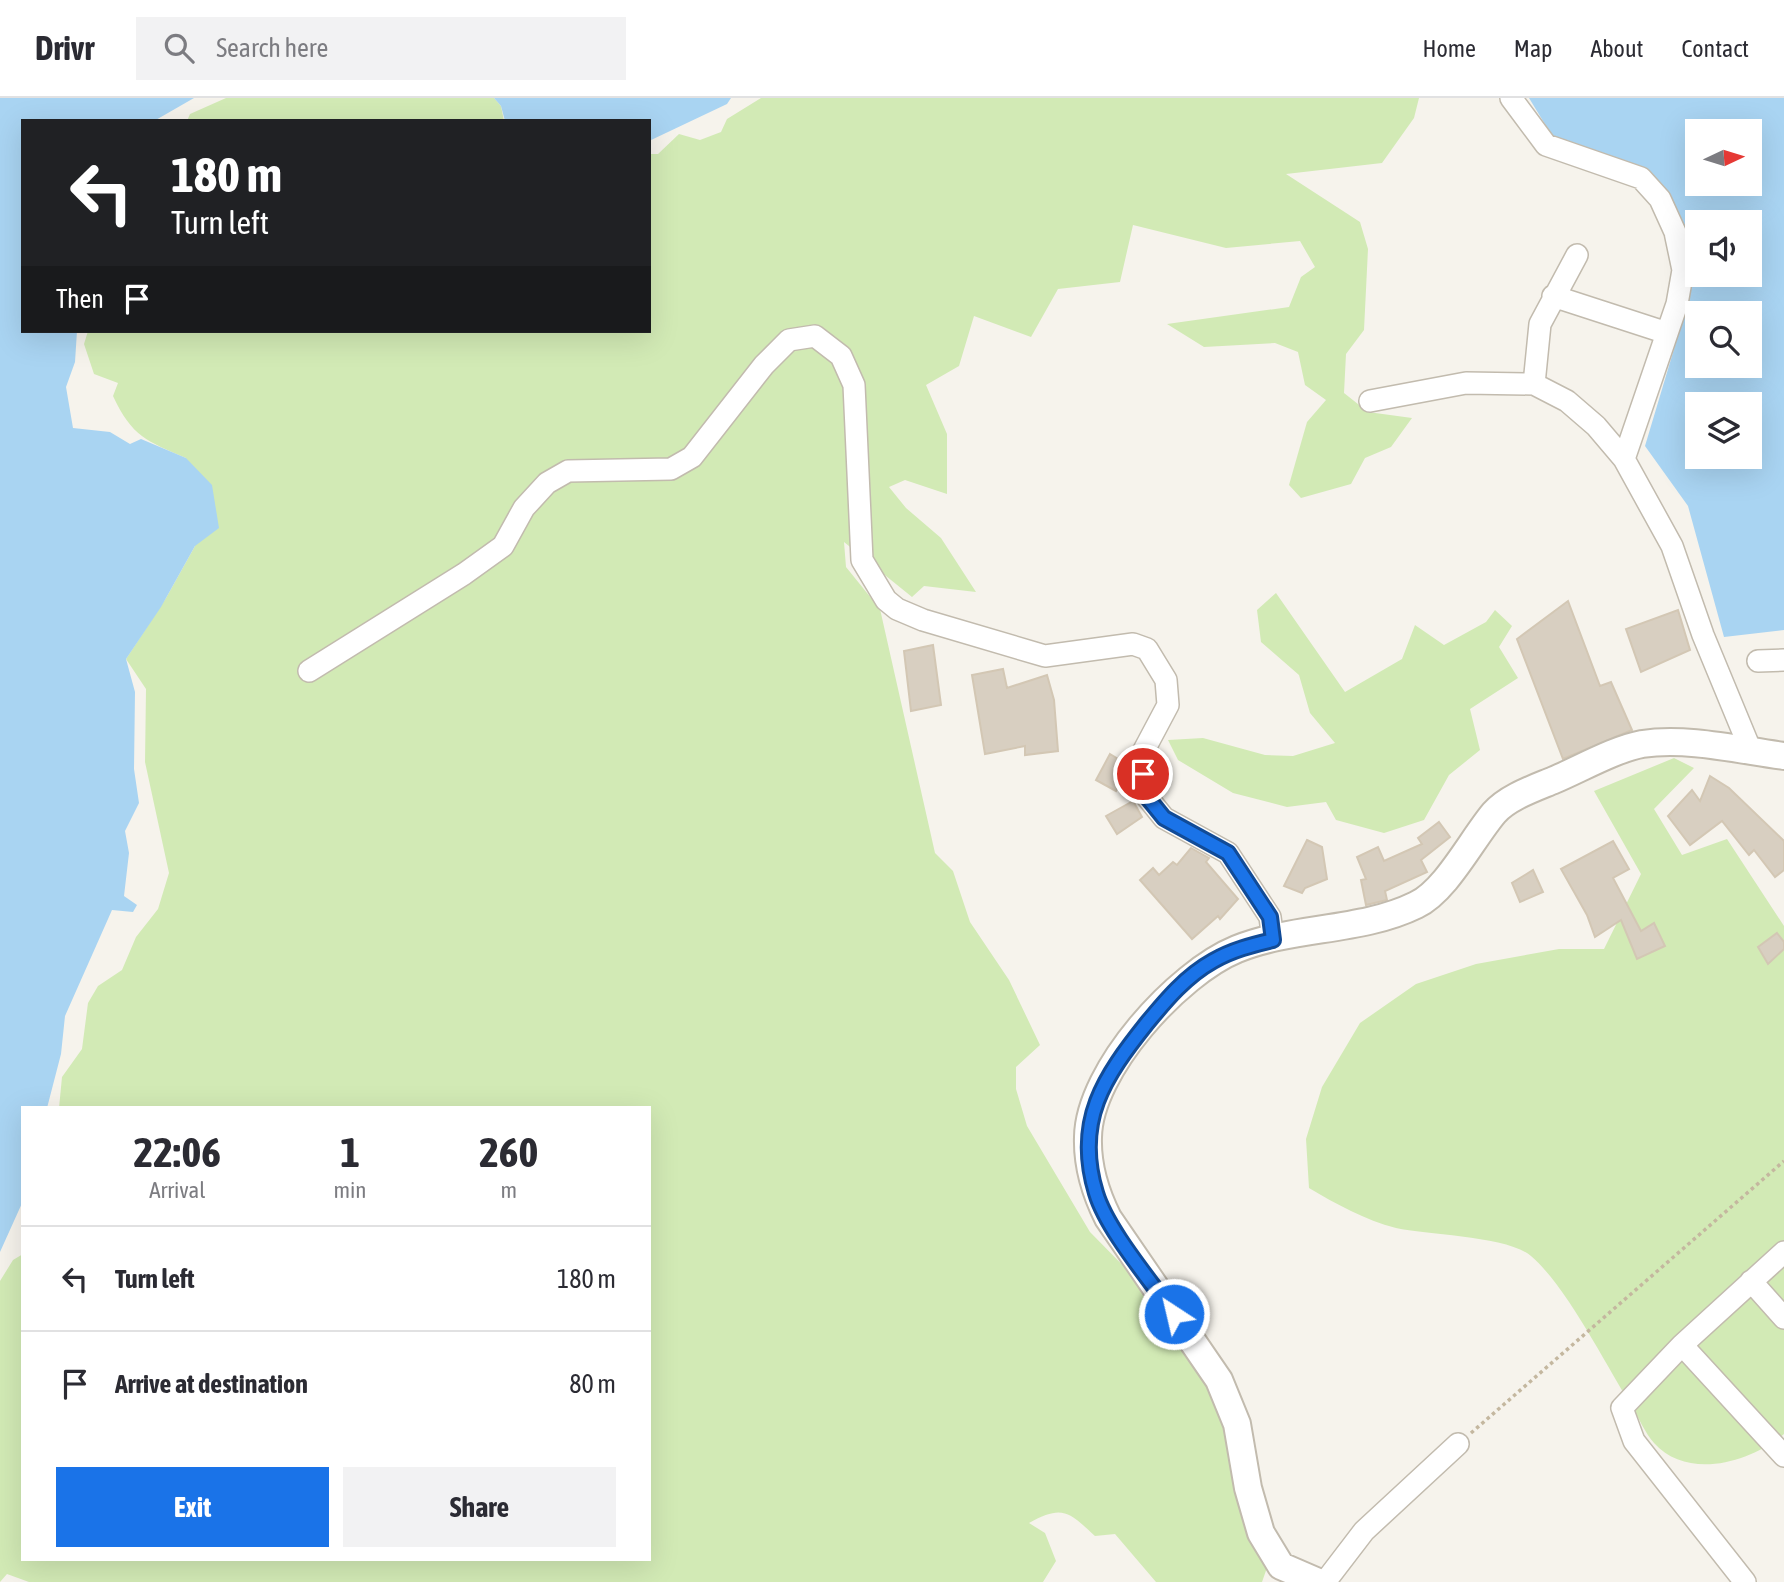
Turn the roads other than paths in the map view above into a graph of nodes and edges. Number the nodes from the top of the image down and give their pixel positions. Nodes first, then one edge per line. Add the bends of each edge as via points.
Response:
1 (1511, 98) edge
2 (1577, 255) dead end
3 (1553, 296) junction
4 (1667, 333) junction
5 (1534, 384) junction
6 (1370, 401) dead end
7 (1624, 459) junction
8 (1758, 660) dead end
9 (1784, 660) edge
10 (309, 671) dead end
11 (1751, 751) junction
12 (1784, 756) edge
13 (1273, 940) junction
14 (1784, 1252) edge
15 (1751, 1281) junction
16 (1784, 1318) edge
17 (1682, 1345) junction
18 (1458, 1444) road end
19 (1784, 1456) edge
20 (1318, 1582) edge
21 (1325, 1582) edge
22 (1745, 1582) edge

1 - 4 street via 1546,145 1641,178 1660,199 1675,232 1683,270
2 - 3 street
3 - 4 street
3 - 5 street via 1540,324
4 - 7 street
5 - 6 street via 1466,383
5 - 7 street via 1567,401
7 - 11 street via 1672,546
8 - 9 street
10 - 13 street via 503,545 524,508 547,483 568,471 671,469 692,457 789,340 815,336 841,356 854,385 862,560 886,600 923,620 1045,656 1133,644 1147,649 1166,680 1168,705 1142,754 1143,792 1164,818 1228,853 1270,917
11 - 12 street
11 - 13 street via 1673,742 1640,744 1527,792 1497,810 1439,887 1419,904 1390,915
13 - 20 street via 1239,948 1185,980 1105,1079 1088,1135 1091,1174 1108,1218 1219,1380 1237,1424 1261,1533 1281,1566
14 - 15 street
15 - 16 street
15 - 17 street
17 - 19 street
17 - 22 street via 1622,1408 1634,1441
18 - 21 street via 1364,1531

